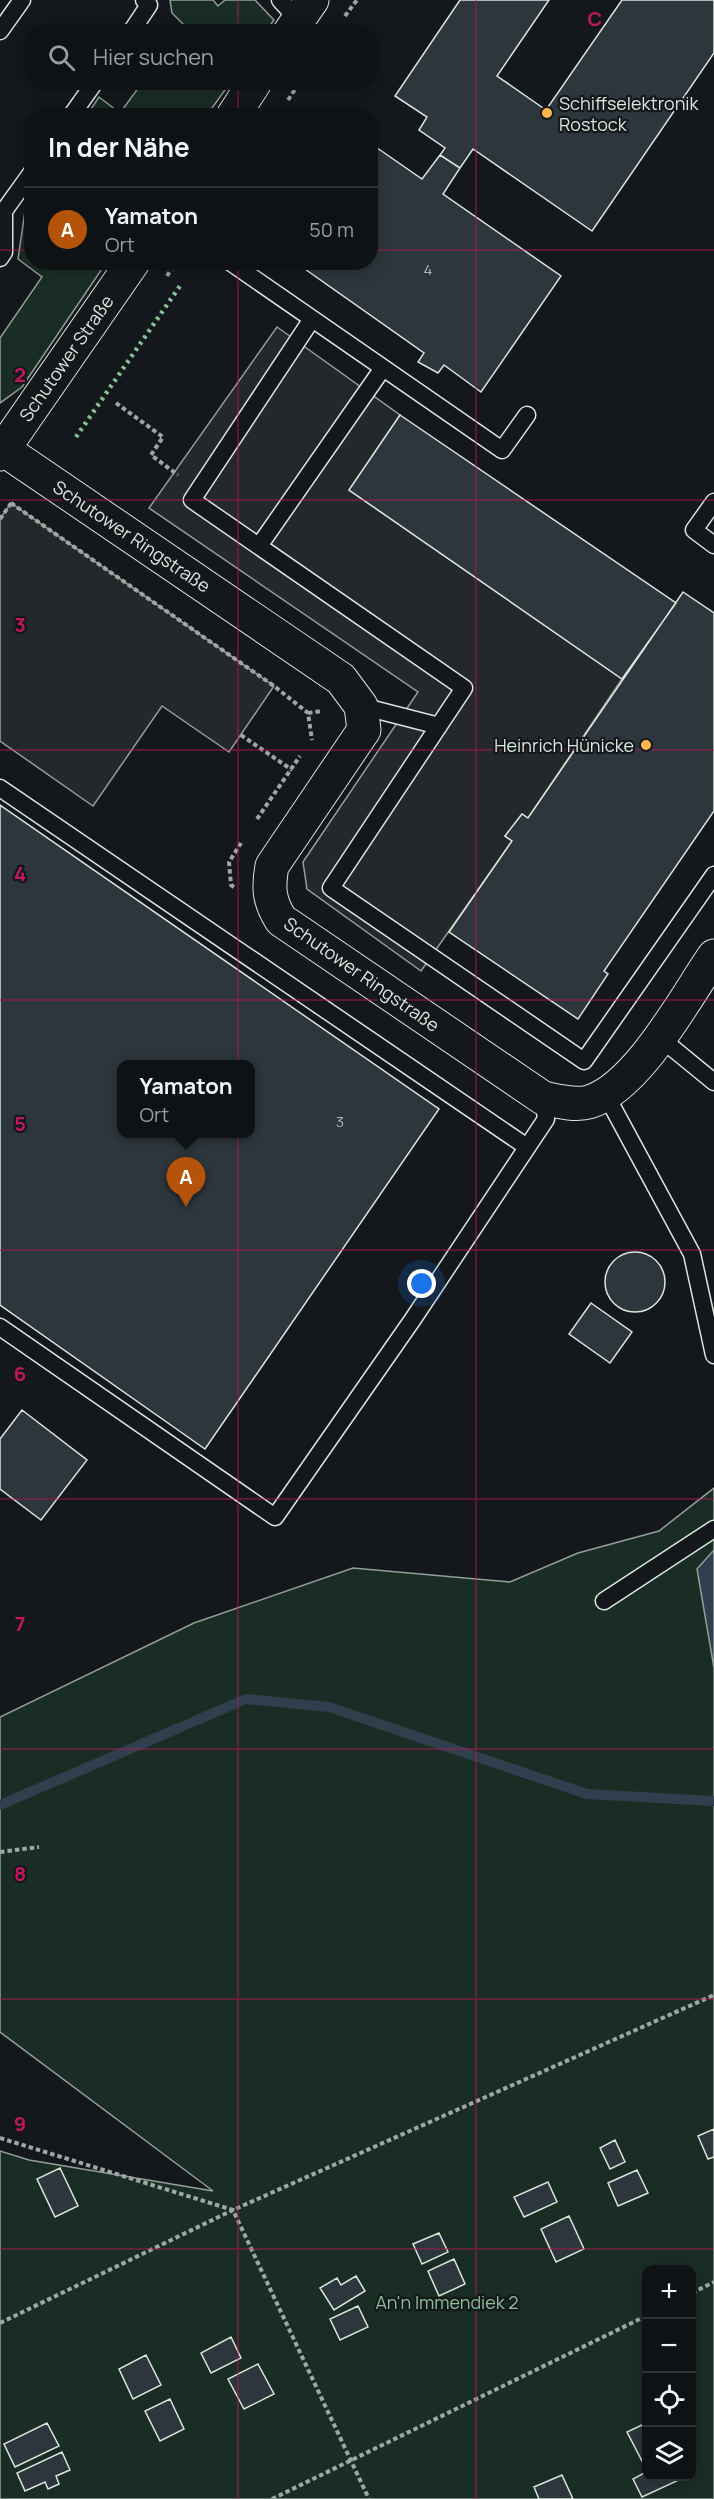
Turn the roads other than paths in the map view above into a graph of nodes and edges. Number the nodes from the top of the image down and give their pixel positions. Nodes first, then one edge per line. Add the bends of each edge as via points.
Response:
1 (22, 0) edge
2 (144, 0) edge
3 (136, 24) edge
4 (0, 31) edge
5 (89, 90) edge
6 (250, 90) edge
7 (77, 108) edge
8 (238, 108) edge
9 (24, 182) edge
10 (2, 210) edge
11 (0, 258) edge
12 (127, 270) edge
13 (242, 270) edge
14 (312, 319) junction
15 (383, 368) junction
16 (527, 415) dead end
17 (1, 450) edge
18 (714, 502) edge
19 (714, 545) edge
20 (259, 546) junction
21 (361, 706) junction
22 (439, 726) junction
23 (0, 788) edge
24 (714, 874) edge
25 (714, 956) edge
26 (659, 1037) junction
27 (714, 1082) edge
28 (606, 1095) junction
29 (543, 1098) junction
30 (527, 1147) junction
31 (0, 1328) edge
32 (714, 1355) edge
33 (714, 1528) edge
34 (604, 1601) dead end

1 - 4 lane
2 - 3 lane via 149,5
5 - 7 lane
6 - 8 street
9 - 10 lane
10 - 11 lane via 4,252
12 - 17 street, Schutower Straße
13 - 14 lane
14 - 15 lane
14 - 20 lane via 192,500
15 - 16 lane via 502,450
15 - 20 lane
17 - 21 street, Schutower Ringstraße via 341,679
18 - 19 lane via 694,530
20 - 22 lane via 464,688
21 - 22 lane
21 - 29 street, Schutower Ringstraße via 364,730 272,866 268,887 271,904 281,920
22 - 24 lane via 331,888 584,1061
23 - 30 lane
25 - 26 street, Schutower Ringstraße
26 - 27 lane
26 - 28 street, Schutower Ringstraße via 631,1075
28 - 29 street, Schutower Ringstraße via 586,1103
28 - 32 lane via 692,1254
29 - 30 lane via 546,1119
30 - 31 lane via 275,1517
33 - 34 lane

